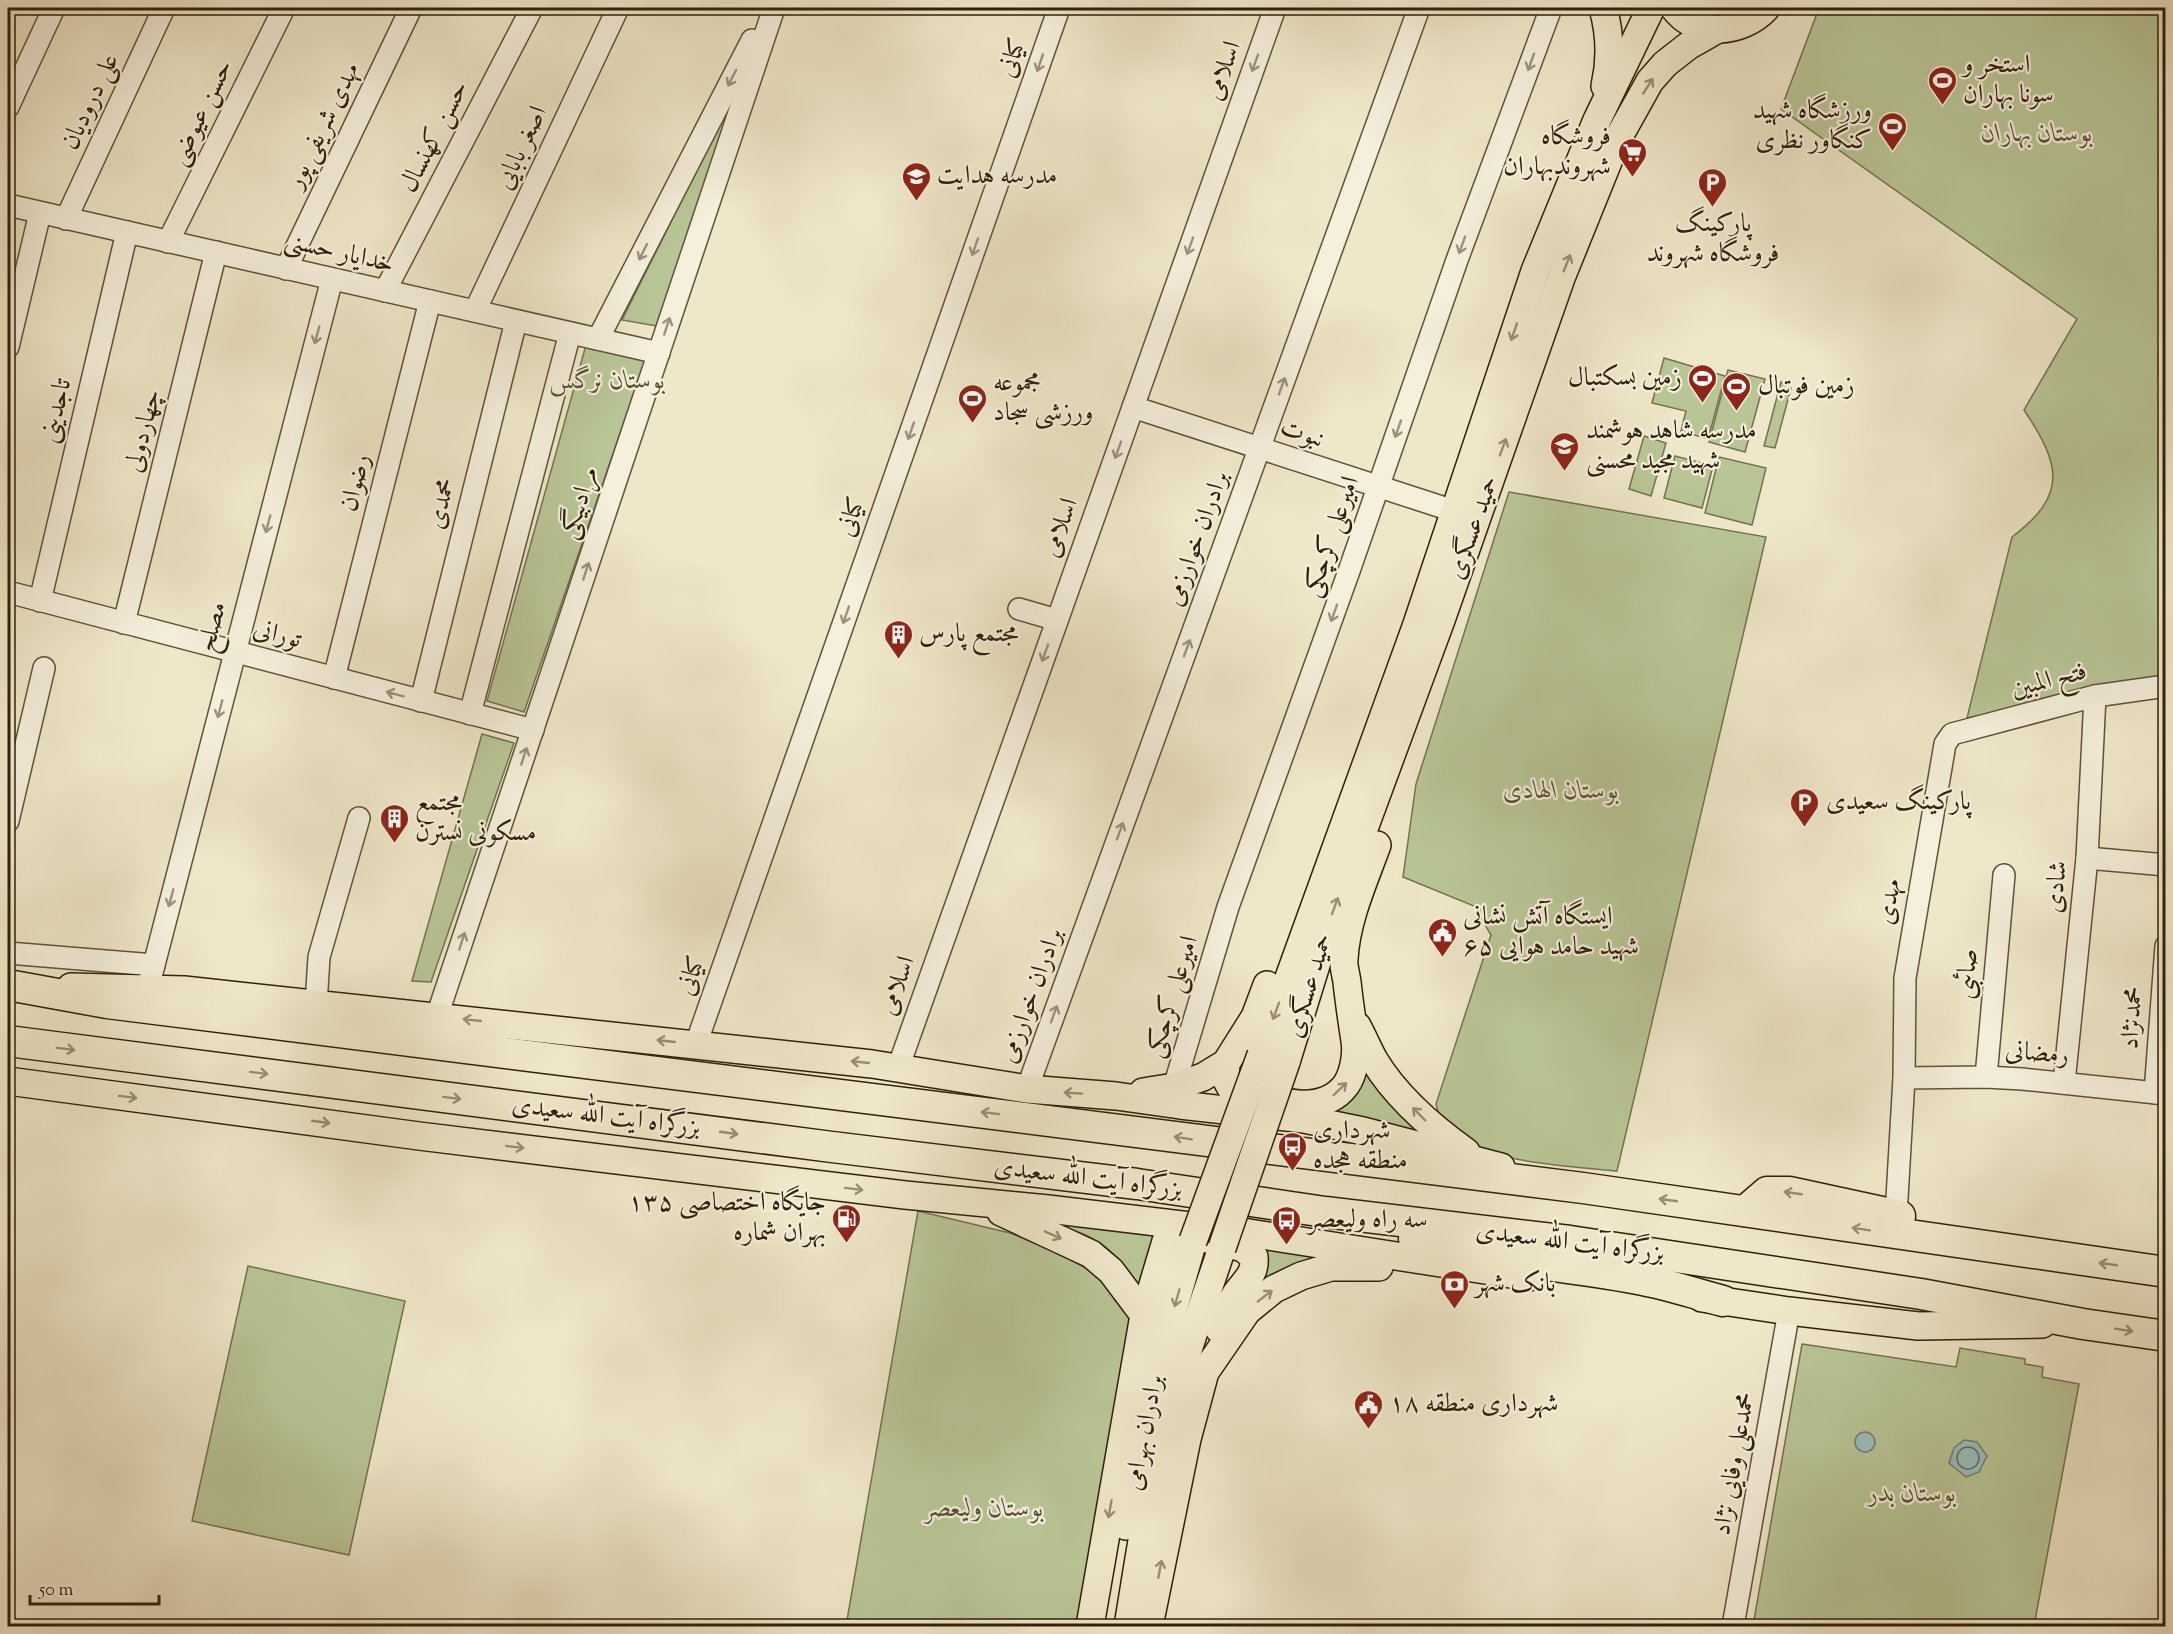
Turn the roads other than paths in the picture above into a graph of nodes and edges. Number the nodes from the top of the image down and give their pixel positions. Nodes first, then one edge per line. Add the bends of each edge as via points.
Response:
1 (54, 8) edge
2 (164, 8) edge
3 (284, 8) edge
4 (411, 8) edge
5 (532, 8) edge
6 (618, 8) edge
7 (768, 8) edge
8 (774, 8) edge
9 (1059, 8) edge
10 (1275, 8) edge
11 (1419, 8) edge
12 (1551, 8) edge
13 (1603, 8) edge
14 (1651, 8) edge
15 (1674, 8) edge
16 (1766, 8) edge
17 (1716, 30) junction
18 (8, 107) edge
19 (1597, 120) junction
20 (8, 205) edge
21 (40, 213) junction
22 (66, 219) junction
23 (127, 232) junction
24 (168, 242) junction
25 (216, 252) junction
26 (286, 268) junction
27 (332, 279) junction
28 (385, 291) junction
29 (430, 301) junction
30 (475, 311) junction
31 (516, 321) junction
32 (570, 333) junction
33 (598, 339) junction
34 (8, 347) edge
35 (658, 353) junction
36 (1133, 407) junction
37 (1260, 448) junction
38 (1378, 486) junction
39 (1461, 515) junction
40 (8, 592) edge
41 (40, 601) junction
42 (1019, 609) dead end
43 (1057, 620) junction
44 (124, 623) junction
45 (235, 652) junction
46 (44, 668) dead end
47 (334, 678) junction
48 (2166, 686) edge
49 (2095, 696) junction
50 (421, 701) junction
51 (470, 714) junction
52 (532, 730) junction
53 (1948, 738) joint
54 (359, 818) dead end
55 (8, 821) edge
56 (2087, 858) junction
57 (2166, 865) edge
58 (2004, 875) dead end
59 (2166, 946) edge
60 (8, 953) edge
61 (151, 977) junction
62 (10, 985) edge
63 (316, 1005) junction
64 (1349, 1010) junction
65 (437, 1016) junction
66 (8, 1041) edge
67 (696, 1044) junction
68 (1226, 1063) junction
69 (898, 1068) junction
70 (1986, 1077) junction
71 (1904, 1078) junction
72 (8, 1081) edge
73 (2064, 1083) junction
74 (1174, 1087) junction
75 (1027, 1089) junction
76 (2160, 1094) edge
77 (1116, 1096) junction
78 (1482, 1163) junction
79 (1583, 1188) junction
80 (981, 1202) junction
81 (1745, 1211) junction
82 (1325, 1212) junction
83 (1896, 1215) junction
84 (1193, 1241) joint
85 (1222, 1248) joint
86 (2028, 1253) junction
87 (1491, 1272) junction
88 (2166, 1272) edge
89 (1722, 1301) junction
90 (1789, 1311) junction
91 (1144, 1316) junction
92 (2083, 1324) junction
93 (2166, 1336) edge
94 (1205, 1372) junction
95 (1090, 1626) edge
96 (1108, 1626) edge
97 (1128, 1626) edge
98 (1149, 1626) edge
99 (1733, 1626) edge

1 - 18 street
2 - 22 street, علی درودیان
3 - 24 street, حسن عیوضی
4 - 26 street, مهدی شریفی پور
5 - 28 street, حسن کهنسال
6 - 30 street, اصغر بابایی
7 -> 33 street
35 -> 8 street, مرادبیگی
9 -> 67 street, کیانی
10 -> 36 street, اسلامی
37 -> 11 street, برادران خوارزمی
12 -> 38 street, امیرعلی کرچکی
13 - 19 main road via 1608,34 1608,74
14 - 19 main road, حمید عسگری
15 - 17 main road via 1689,22
16 - 17 main road, حمید عسگری via 1740,24
39 -> 17 main road, حمید عسگری via 1617,142 1650,81 1665,64
19 -> 39 main road, حمید عسگری via 1534,272
20 - 21 street, خدایار حسنی
21 - 22 street, خدایار حسنی
21 - 34 street
22 - 23 street, خدایار حسنی
23 - 24 street, خدایار حسنی
23 - 41 street, تاجدینی
24 - 25 street, خدایار حسنی
25 - 26 street, خدایار حسنی
25 - 44 street, چهاردولی
26 - 27 street, خدایار حسنی
27 - 28 street, خدایار حسنی
27 -> 45 street, مصلح
28 - 29 street, خدایار حسنی
29 - 30 street, خدایار حسنی
29 - 47 street, رضوان
30 - 31 street, خدایار حسنی
31 - 32 street, خدایار حسنی
31 - 50 street, محمدی
32 - 33 street, خدایار حسنی
32 - 51 street, مرادبیگی
33 - 35 street, خدایار حسنی
52 -> 35 street, مرادبیگی
36 - 37 street, نبوت
36 -> 43 street, اسلامی
37 - 38 street, نبوت
75 -> 37 street, برادران خوارزمی
38 - 39 street, نبوت
38 -> 74 street, امیرعلی کرچکی via 1228,907
39 - 64 main road via 1447,634 1350,925 1343,960
39 - 68 main road via 1402,620 1255,1017
39 -> 84 main road, حمید عسگری, bridge via 1417,624
85 -> 39 main road, حمید عسگری, bridge via 1286,1062
40 - 41 street, تورانی
41 - 44 street, تورانی
42 - 43 street
43 -> 69 street, اسلامی
44 - 45 street, تورانی
45 - 47 street, تورانی
45 -> 61 street, مصلح
46 - 55 street
50 -> 47 street, تورانی
48 - 49 street, فتح المبین
49 - 53 street, فتح المبین
49 - 56 street, شادی
50 - 51 street, تورانی
51 - 52 street, تورانی
65 -> 52 street, مرادبیگی
53 - 71 street, مهدی via 1905,978
54 - 63 street via 319,957
56 - 57 street
56 - 73 street, شادی
58 - 70 street, صائبی
59 - 76 street, محمدنژاد
60 - 61 street
61 - 62 main road
61 - 63 main road via 184,990
79 -> 62 highway, بزرگراه آیت الله سعیدی via 107,1003
63 - 65 main road
68 -> 64 main road via 1225,1077 1231,1088 1295,1104 1323,1102 1341,1092 1353,1069 1356,1043
78 -> 64 main road via 1421,1118 1374,1060
67 -> 65 main road
66 -> 82 highway, بزرگراه آیت الله سعیدی via 1137,1184
69 -> 67 main road
68 - 74 main road via 1203,1077
69 - 75 main road
70 - 71 street, رمضانی
70 - 73 street, رمضانی
71 - 83 street, مهدی
72 -> 80 main road via 419,1136
73 - 76 street, رمضانی
74 - 77 main road
77 -> 75 main road
77 - 78 main road via 1304,1119
78 - 79 main road
81 -> 79 highway, بزرگراه آیت الله سعیدی
80 - 87 main road via 1249,1233
80 -> 91 main road via 1091,1254 1111,1271
83 -> 81 highway via 1789,1191 1767,1192
86 -> 81 highway, بزرگراه آیت الله سعیدی
82 - 89 highway via 1433,1245 1644,1280
82 - 92 highway, بزرگراه آیت الله سعیدی via 1570,1240 1920,1294
83 - 86 highway via 2001,1231 2020,1241
84 -> 96 main road, برادران بهرامی via 1162,1348
85 - 97 main road, برادران بهرامی via 1169,1412
88 -> 86 highway, بزرگراه آیت الله سعیدی
87 - 89 main road
94 -> 87 main road via 1247,1311 1264,1296 1301,1276 1331,1267
89 - 90 main road
90 - 92 main road via 1918,1326
90 - 99 street, محمدعلی وفایی نژاد
91 - 94 main road via 1166,1241 1180,1232 1249,1251 1255,1266 1227,1310
91 -> 95 main road
92 -> 93 highway, بزرگراه آیت الله سعیدی
98 -> 94 main road via 1187,1439

